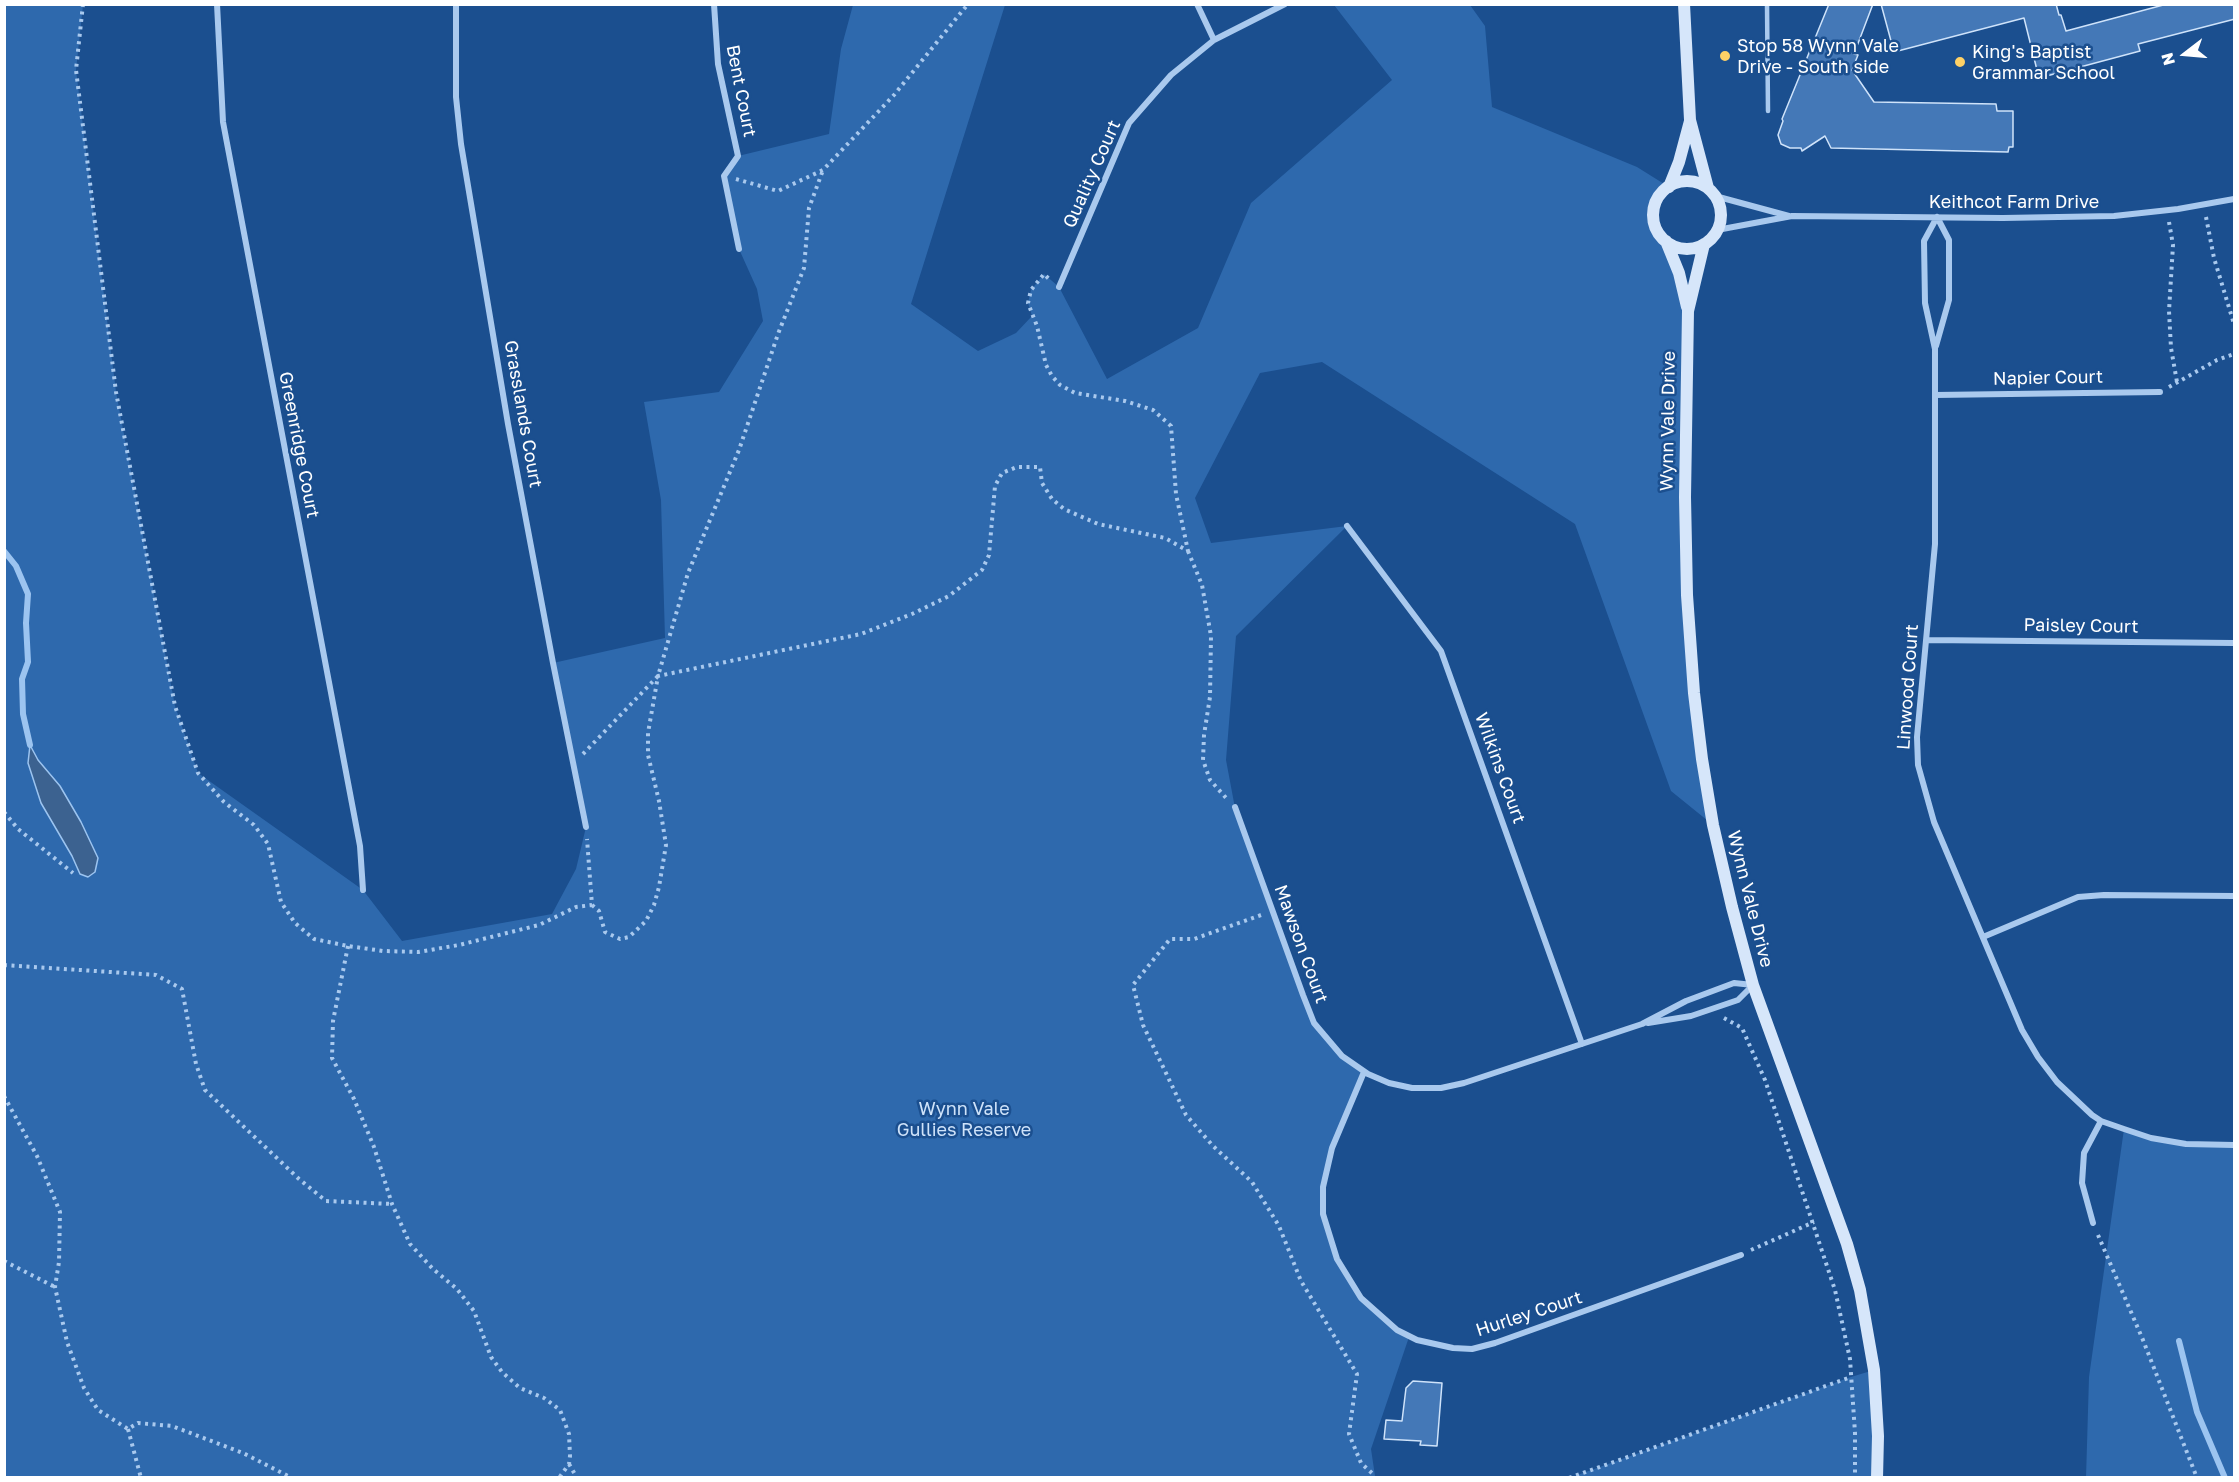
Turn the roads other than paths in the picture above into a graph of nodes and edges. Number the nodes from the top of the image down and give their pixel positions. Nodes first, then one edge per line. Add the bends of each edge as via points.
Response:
1 (217, 4) edge
2 (456, 4) edge
3 (714, 4) edge
4 (1197, 4) edge
5 (1285, 4) edge
6 (1684, 4) edge
7 (1767, 4) edge
8 (1214, 40) junction
9 (1768, 111) dead end
10 (1690, 120) junction
11 (1669, 187) junction
12 (1711, 192) junction
13 (2235, 199) edge
14 (1792, 216) junction
15 (1936, 217) junction
16 (1717, 231) junction
17 (1666, 241) junction
18 (1704, 244) junction
19 (739, 249) dead end
20 (1059, 287) road end
21 (1688, 311) junction
22 (1935, 349) junction
23 (2160, 392) road end
24 (1935, 395) junction
25 (1347, 526) dead end
26 (1927, 640) junction
27 (2235, 643) edge
28 (1235, 807) road end
29 (586, 826) road end
30 (363, 890) dead end
31 (2235, 896) edge
32 (1983, 937) junction
33 (1754, 985) junction
34 (1642, 1024) junction
35 (1582, 1044) junction
36 (1364, 1072) junction
37 (2102, 1121) junction
38 (2235, 1145) edge
39 (2093, 1223) road end
40 (1741, 1255) road end
41 (1877, 1478) edge

1 - 30 street, Greenridge Court via 223,122 360,846
2 - 29 street, Grasslands Court via 456,97 461,144 508,423
3 - 19 street, Bent Court via 718,64 738,156 724,176
4 - 8 street
5 - 8 street, Quality Court
6 - 10 main road
7 - 9 lane
8 - 20 street, Quality Court via 1171,75 1129,123
10 - 11 main road
10 - 12 main road
11 - 12 main road via 1688,181
11 - 17 main road via 1657,200 1654,218
12 - 14 street, Keithcot Farm Drive
12 - 16 main road via 1721,213
13 - 15 street, Keithcot Farm Drive via 2167,211 2086,217
14 - 15 street, Keithcot Farm Drive
14 - 16 street, Keithcot Farm Drive
15 - 22 street, Linwood Court via 1924,240 1925,303
15 - 22 street, Linwood Court via 1948,240 1949,300
16 - 18 main road
17 - 18 main road via 1685,249
17 - 21 main road, Wynn Vale Drive
18 - 21 main road, Wynn Vale Drive
21 - 33 main road, Wynn Vale Drive via 1684,497 1694,693 1713,825
22 - 24 street, Linwood Court
23 - 24 street, Napier Court
24 - 26 street, Linwood Court via 1935,547
25 - 35 street, Wilkins Court via 1441,651
26 - 27 street, Paisley Court
26 - 32 street, Linwood Court via 1918,713 1918,765 1934,822
28 - 36 street, Mawson Court via 1314,1023 1342,1056
31 - 32 street via 2078,897
32 - 37 street, Linwood Court via 2037,1057 2056,1082
33 - 34 street, Mawson Court via 1734,983 1686,1001
33 - 34 street, Mawson Court via 1738,1000 1691,1016
33 - 41 main road, Wynn Vale Drive via 1860,1290 1875,1381
34 - 35 street, Mawson Court
35 - 36 street, Mawson Court via 1441,1088 1412,1088
36 - 40 street, Hurley Court via 1332,1148 1323,1186 1323,1214 1337,1259 1361,1298 1397,1330 1417,1340 1453,1348 1495,1343
37 - 38 street, Linwood Court via 2151,1138 2186,1144
37 - 39 street via 2084,1153 2083,1163 2082,1183

